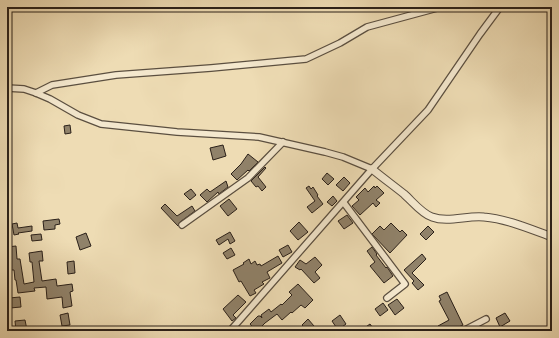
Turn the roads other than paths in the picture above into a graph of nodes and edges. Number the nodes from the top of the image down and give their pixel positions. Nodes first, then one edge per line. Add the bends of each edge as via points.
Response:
1 (441, 7) edge
2 (500, 7) edge
3 (7, 88) edge
4 (36, 93) junction
5 (283, 142) junction
6 (372, 169) junction
7 (344, 203) junction
8 (182, 225) dead end
9 (552, 237) edge
10 (387, 298) dead end
11 (486, 319) dead end
12 (230, 331) edge
13 (463, 331) edge

1 - 4 street via 367,27 306,59 116,75 52,85
2 - 6 street via 428,110
3 - 4 street
4 - 5 street via 101,124 260,137
5 - 6 street via 343,157
5 - 8 street via 248,178
6 - 7 street
6 - 9 street via 433,218 496,218
7 - 10 street via 405,284
7 - 12 street
11 - 13 street

